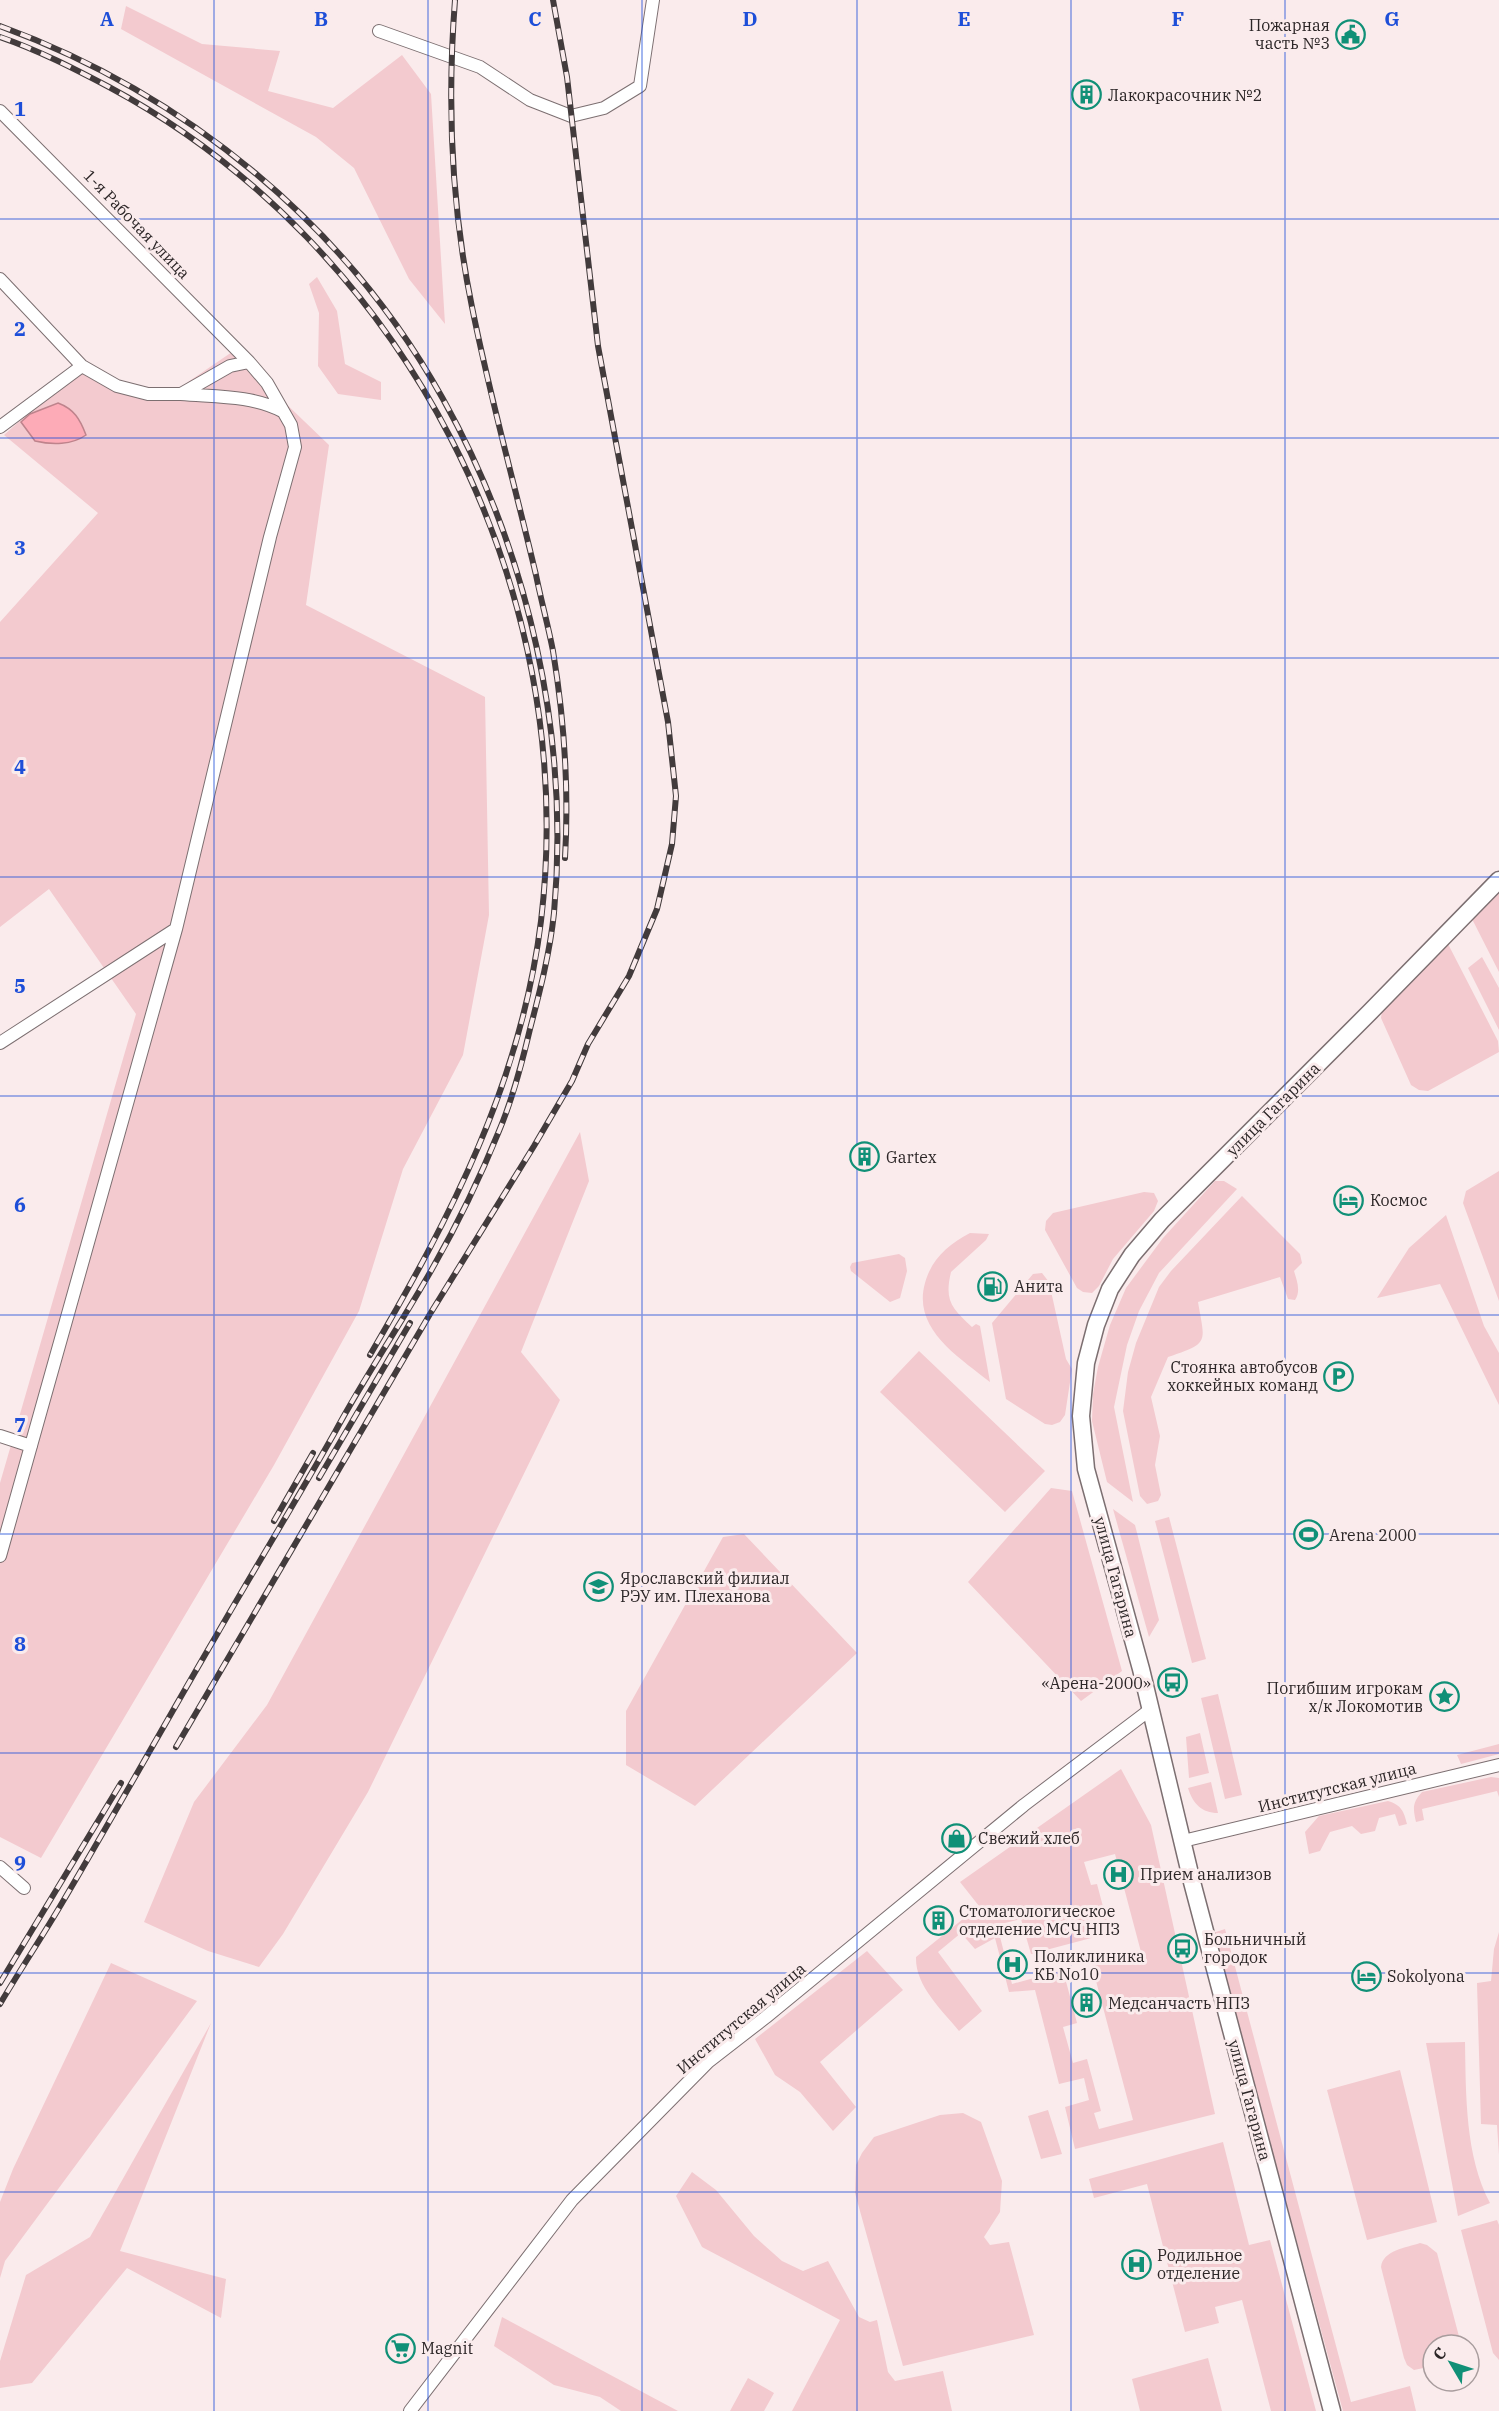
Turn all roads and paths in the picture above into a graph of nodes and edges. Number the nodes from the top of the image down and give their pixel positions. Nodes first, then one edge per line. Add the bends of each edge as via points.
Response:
1 (653, 0) edge
2 (379, 31) dead end
3 (0, 111) edge
4 (0, 279) edge
5 (249, 362) junction
6 (82, 366) junction
7 (181, 394) junction
8 (282, 411) junction
9 (0, 427) edge
10 (1499, 880) edge
11 (176, 928) junction
12 (0, 1043) edge
13 (0, 1436) edge
14 (31, 1446) junction
15 (0, 1556) edge
16 (1151, 1709) junction
17 (1499, 1764) edge
18 (1183, 1841) junction
19 (0, 1867) edge
20 (24, 1888) dead end
21 (410, 2411) edge
22 (1332, 2411) edge

1 - 2 street via 640,86 604,108 571,116 530,100 480,67
3 - 5 street, 1-я Рабочая улица
4 - 6 street
5 - 7 street via 230,366
5 - 8 street, 1-я Рабочая улица via 267,383
6 - 7 street via 117,386 148,394
6 - 9 street
7 - 8 street via 251,399
8 - 11 street, 1-я Рабочая улица via 291,425 295,447
10 - 16 main road, улица Гагарина via 1162,1220 1110,1289 1086,1363 1081,1416 1086,1468
11 - 12 street
11 - 14 street, 1-я Рабочая улица
13 - 14 street
14 - 15 street, 1-я Рабочая улица
16 - 18 main road, улица Гагарина
16 - 21 street, Институтская улица via 1024,1805 708,2062 572,2200
17 - 18 street, Институтская улица
18 - 22 main road, улица Гагарина
19 - 20 street

